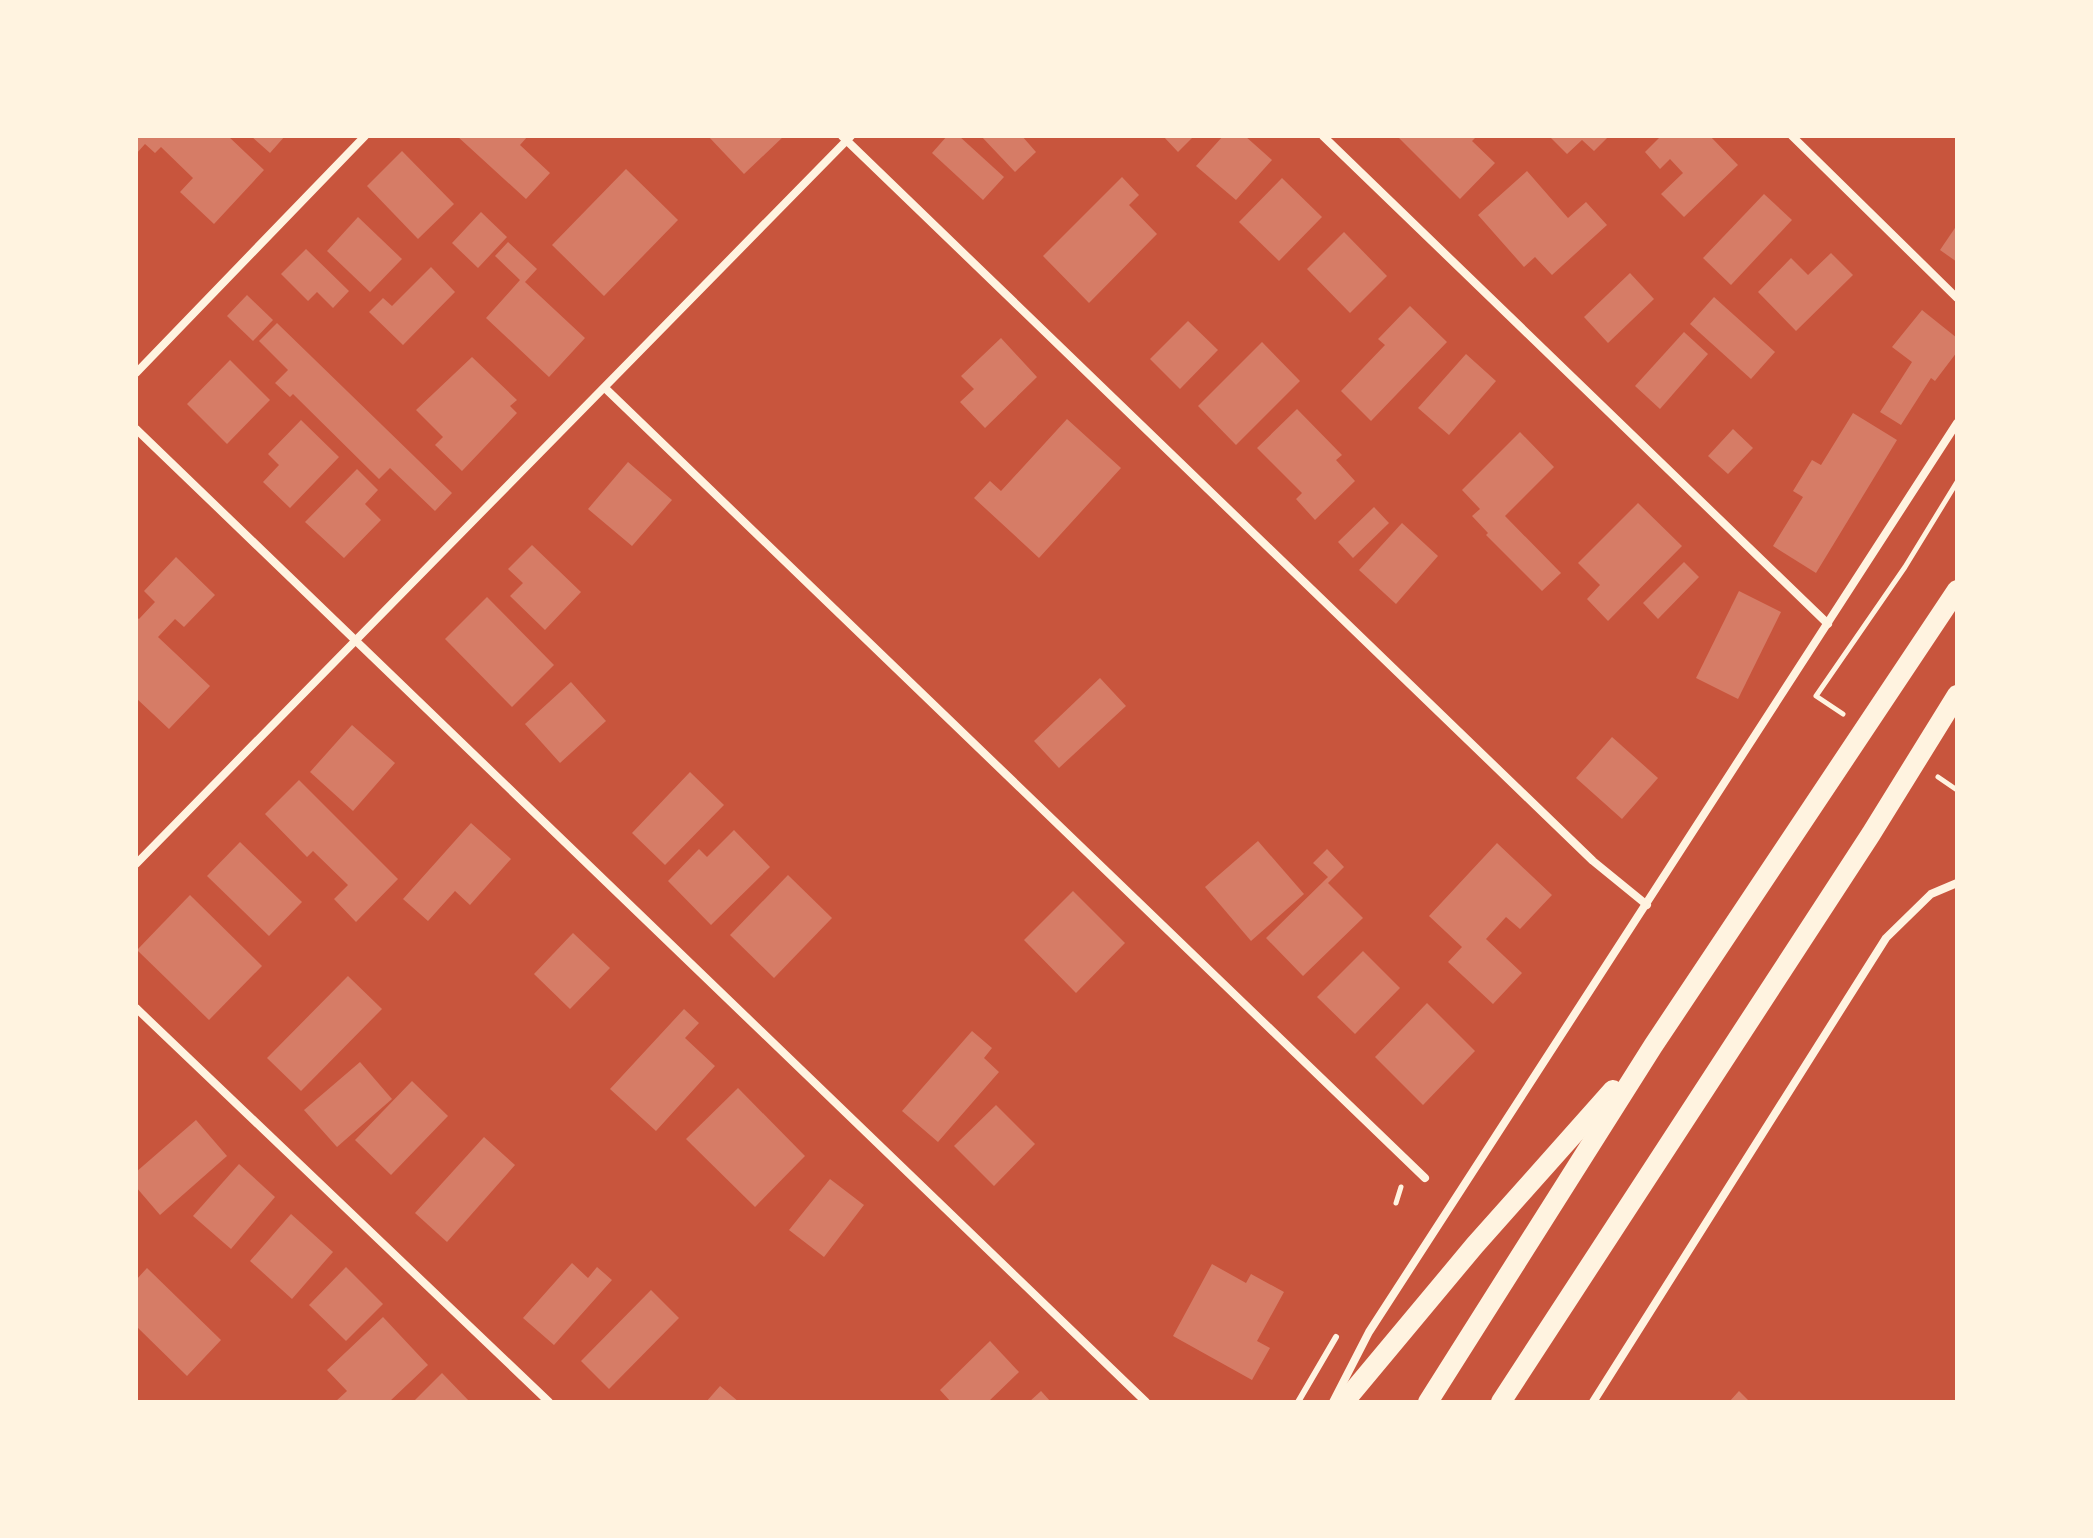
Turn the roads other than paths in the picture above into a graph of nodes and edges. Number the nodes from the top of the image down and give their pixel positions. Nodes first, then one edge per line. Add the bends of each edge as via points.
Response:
1 (365, 136) edge
2 (1323, 136) edge
3 (1792, 136) edge
4 (846, 138) edge
5 (1957, 298) edge
6 (136, 373) edge
7 (606, 389) junction
8 (1957, 423) edge
9 (136, 429) edge
10 (1957, 590) edge
11 (1828, 624) junction
12 (354, 640) junction
13 (1957, 695) edge
14 (136, 864) edge
15 (1957, 883) edge
16 (1647, 905) junction
17 (136, 1008) edge
18 (1653, 1046) junction
19 (1425, 1178) dead end
20 (1336, 1337) dead end
21 (549, 1402) edge
22 (1146, 1402) edge
23 (1298, 1402) edge
24 (1333, 1402) edge
25 (1344, 1402) edge
26 (1428, 1402) edge
27 (1501, 1402) edge
28 (1593, 1402) edge

1 - 6 street
2 - 11 street
3 - 5 street
4 - 7 street
4 - 16 street via 1593,861
7 - 12 street
7 - 19 street
8 - 11 street
9 - 12 street
10 - 18 main road
11 - 16 street
12 - 14 street
12 - 22 street
13 - 27 main road
15 - 28 street via 1931,894 1886,938
16 - 24 street via 1369,1332
17 - 21 street
18 - 25 main road
18 - 26 main road
20 - 23 lane

